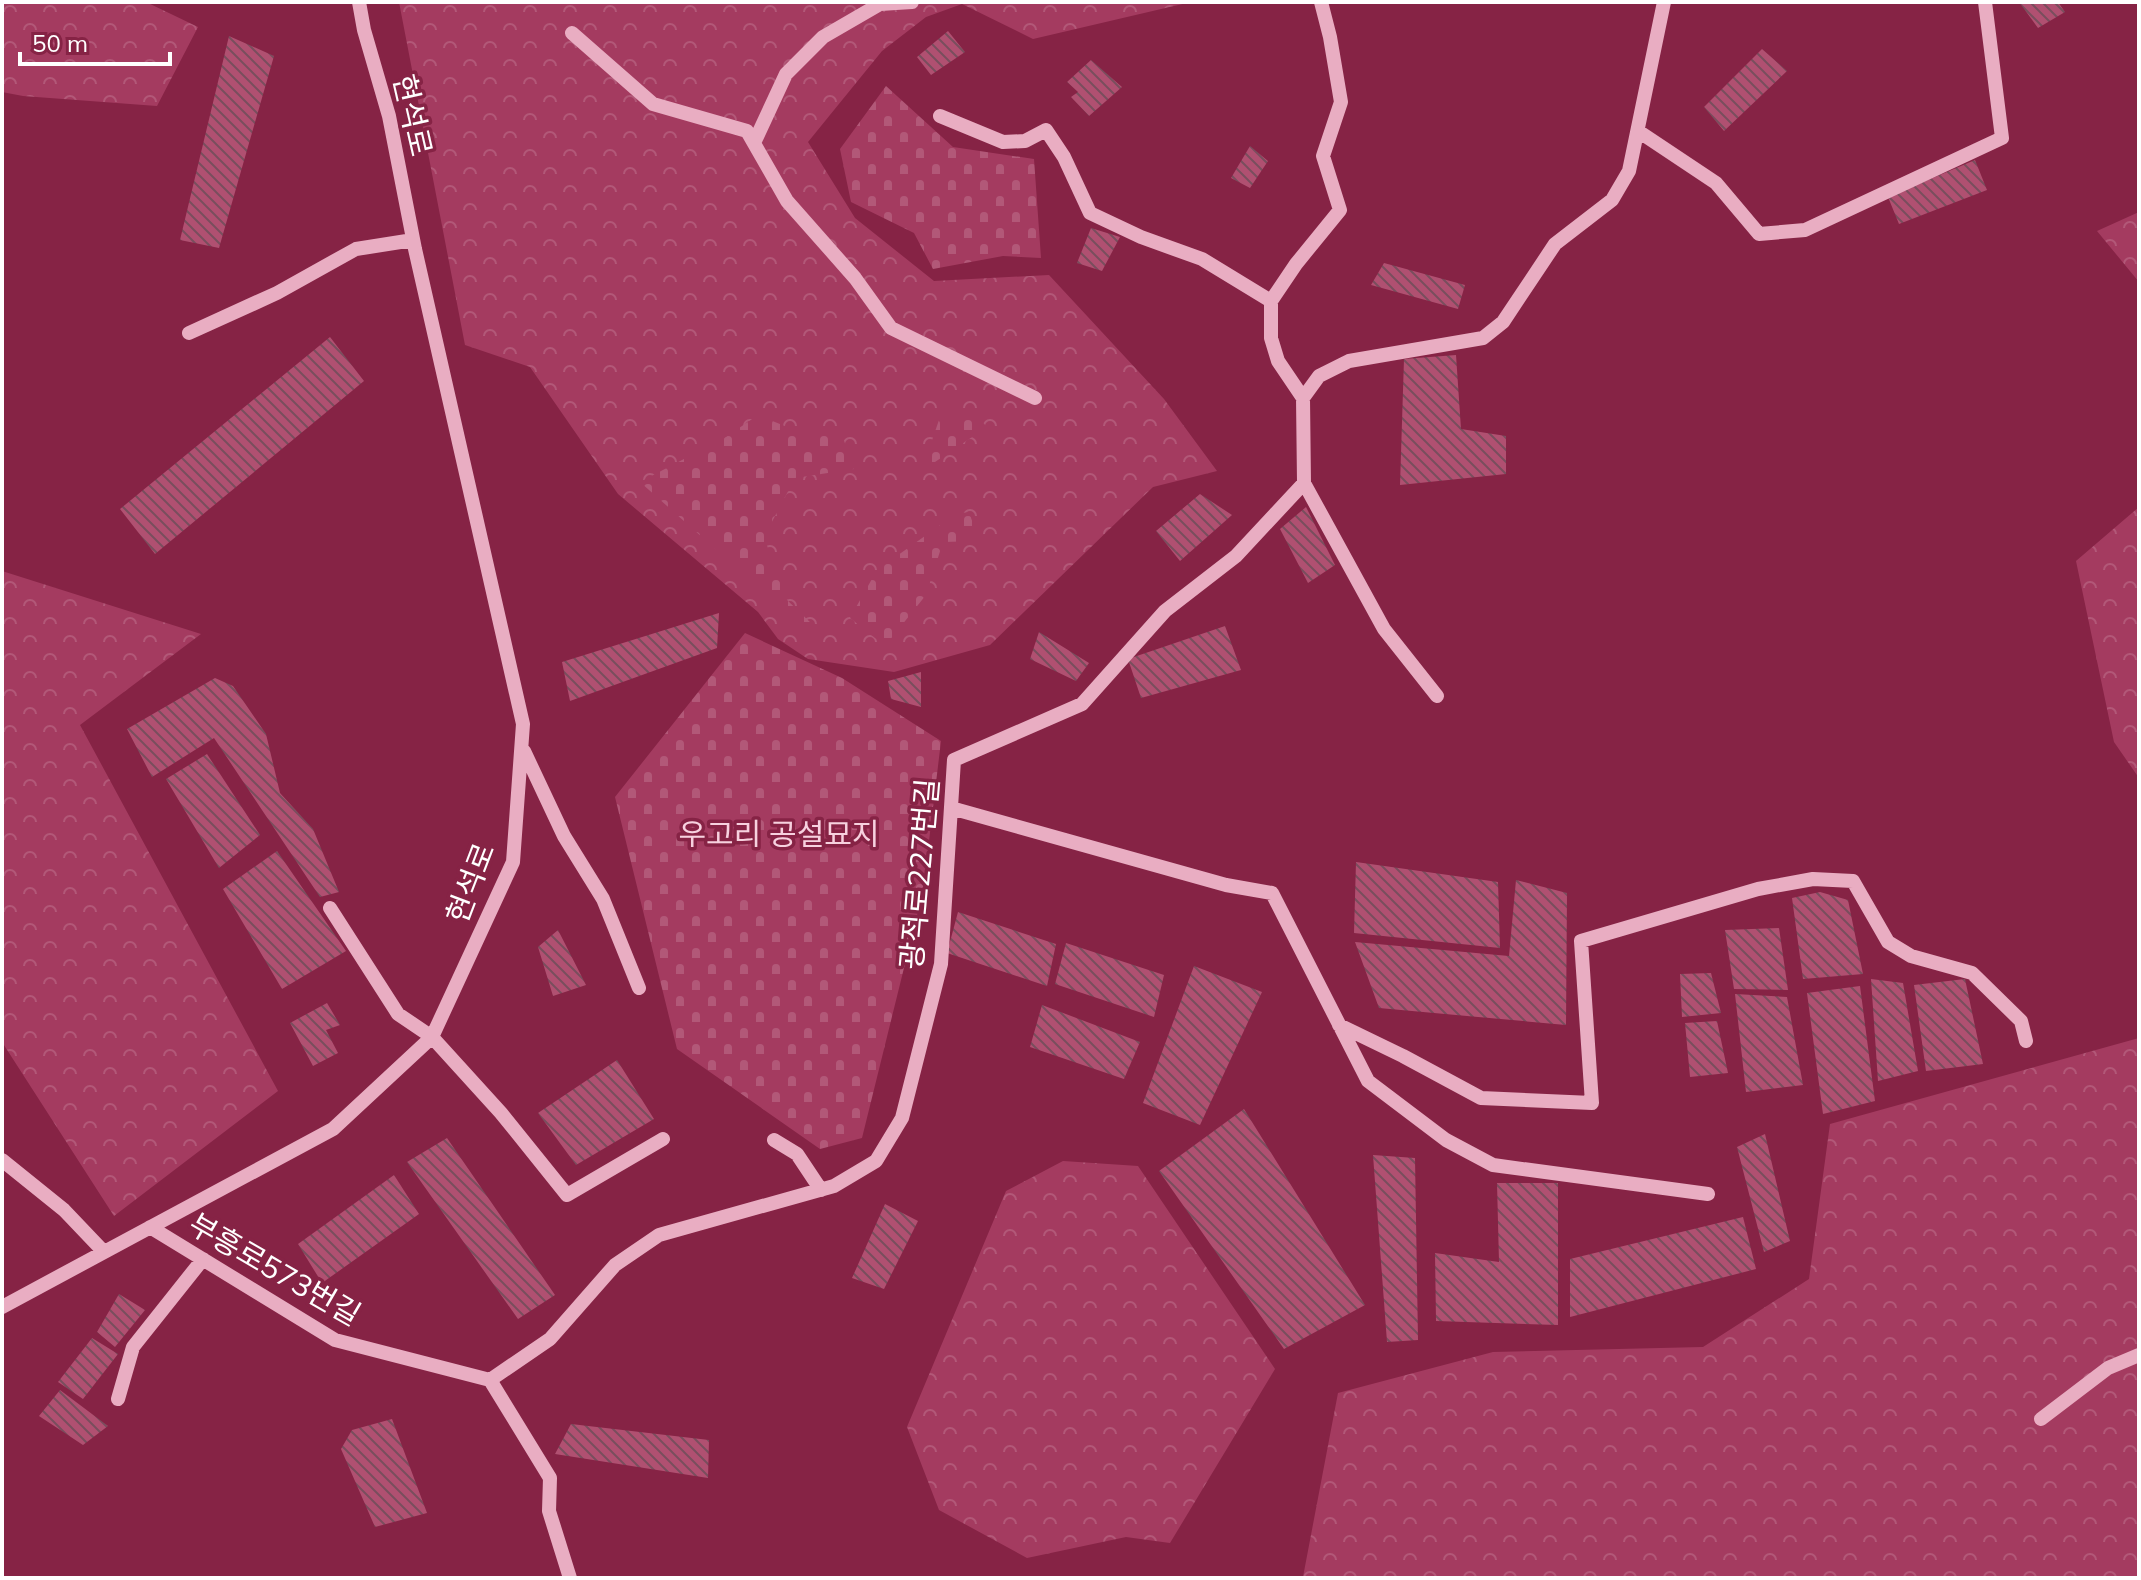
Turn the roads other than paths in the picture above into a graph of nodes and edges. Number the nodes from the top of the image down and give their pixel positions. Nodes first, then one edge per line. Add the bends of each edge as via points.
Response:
1 (359, 2) edge
2 (912, 2) edge
3 (1321, 2) edge
4 (1664, 2) edge
5 (1985, 2) edge
6 (572, 33) dead end
7 (940, 116) dead end
8 (1638, 131) junction
9 (754, 143) junction
10 (413, 240) junction
11 (1271, 301) junction
12 (189, 333) dead end
13 (1035, 398) dead end
14 (1303, 398) junction
15 (1304, 483) junction
16 (1437, 696) dead end
17 (522, 747) junction
18 (951, 808) junction
19 (330, 908) dead end
20 (639, 988) dead end
21 (1339, 1025) junction
22 (432, 1037) junction
23 (2026, 1041) dead end
24 (663, 1139) dead end
25 (774, 1140) dead end
26 (2, 1160) edge
27 (821, 1190) junction
28 (1708, 1194) dead end
29 (150, 1227) junction
30 (104, 1252) junction
31 (203, 1259) junction
32 (2, 1307) edge
33 (2139, 1355) edge
34 (490, 1380) junction
35 (118, 1399) dead end
36 (2041, 1419) dead end
37 (570, 1578) edge

1 - 10 street, 현석로 via 389,116
2 - 9 street via 880,4 823,37 786,74
3 - 11 street via 1341,102 1323,156 1340,210
4 - 8 street
5 - 8 street via 2002,138 1805,230 1759,234 1716,183
6 - 9 street via 653,104 747,131
7 - 11 street via 1003,142 1025,141 1046,130 1090,213 1202,259
8 - 14 street via 1629,171 1612,200 1555,244 1503,322 1483,338 1349,361 1319,376
9 - 13 street via 787,201 891,328
10 - 12 street via 356,249
10 - 17 street, 현석로 via 523,724
11 - 14 street via 1271,338 1278,361
14 - 15 street
15 - 16 street via 1384,629
15 - 18 street, 광적로227번길 via 1236,556 1165,611 1082,704 954,760
17 - 20 street via 564,836 603,899
17 - 22 street, 현석로 via 513,862
18 - 21 street via 1226,885 1272,893
18 - 27 street, 광적로227번길 via 941,964 902,1118 876,1161
19 - 22 street via 398,1014
21 - 23 street via 1481,1098 1592,1103 1581,941 1758,889 1813,879 1853,881 1888,942 1911,956 1972,973 2021,1021
21 - 28 street via 1368,1081 1446,1140 1493,1165
22 - 24 street via 567,1195
22 - 29 street, 현석로 via 333,1129
25 - 27 street via 797,1154
26 - 30 street via 64,1210
27 - 34 street, 광적로227번길 via 659,1235 615,1265 550,1339
29 - 30 street, 현석로
29 - 31 street, 부흥로573번길
30 - 32 street, 현석로
31 - 34 street, 부흥로573번길 via 335,1340
31 - 35 street via 133,1347
33 - 36 street via 2108,1368
34 - 37 street via 550,1478 549,1511

